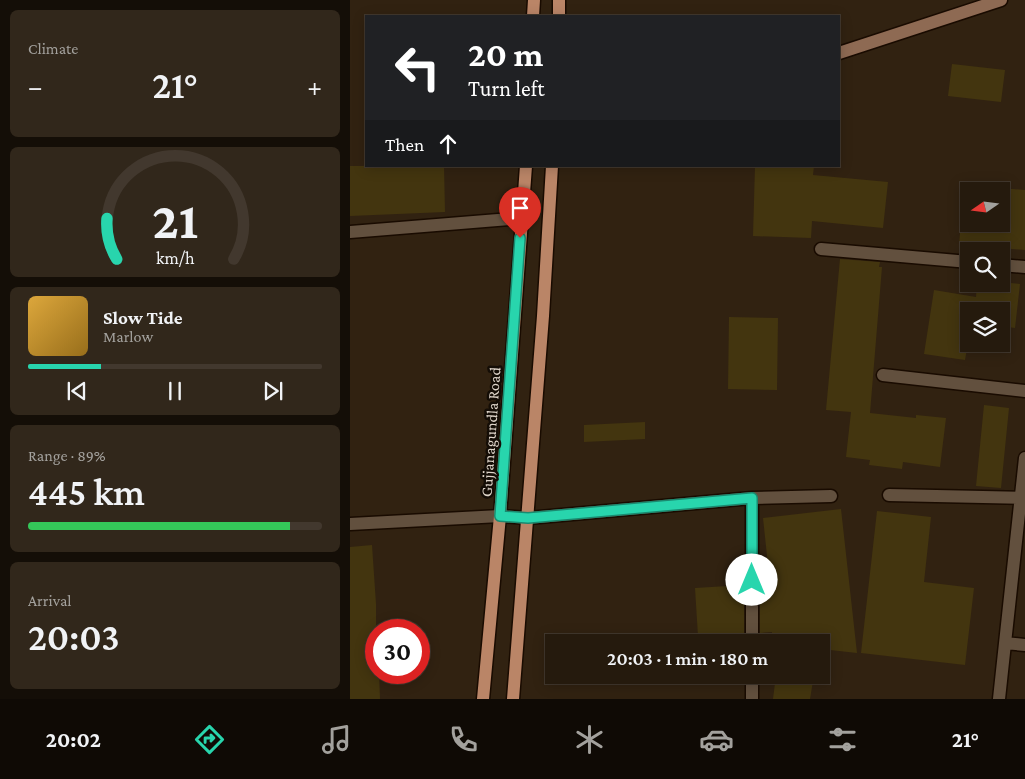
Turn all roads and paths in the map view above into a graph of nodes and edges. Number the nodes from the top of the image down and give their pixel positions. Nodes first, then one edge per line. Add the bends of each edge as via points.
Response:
1 (534, 0) edge
2 (560, 0) edge
3 (1001, 0) edge
4 (533, 15) edge
5 (559, 15) edge
6 (840, 52) edge
7 (526, 167) edge
8 (552, 167) edge
9 (522, 218) junction
10 (350, 232) edge
11 (821, 249) dead end
12 (960, 261) edge
13 (1010, 266) edge
14 (1025, 267) edge
15 (883, 375) dead end
16 (1025, 391) edge
17 (1025, 458) edge
18 (889, 495) dead end
19 (831, 496) dead end
20 (752, 498) junction
21 (1023, 498) edge
22 (500, 516) junction
23 (528, 518) junction
24 (350, 524) edge
25 (752, 634) edge
26 (1005, 643) junction
27 (1025, 645) edge
28 (752, 684) edge
29 (483, 699) edge
30 (513, 699) edge
31 (752, 699) edge
32 (999, 699) edge

1 - 4 main road
2 - 5 main road
3 - 6 street
7 - 9 main road, Gujjanagundla Road
8 - 23 main road
9 - 10 street
9 - 22 main road, Gujjanagundla Road
11 - 12 street
13 - 14 street
15 - 16 street
17 - 21 street
18 - 21 street
19 - 20 street
20 - 23 street
20 - 25 street
21 - 26 street
22 - 23 street
22 - 24 street
22 - 29 main road, Gujjanagundla Road
23 - 30 main road
26 - 27 street
26 - 32 street
28 - 31 street

